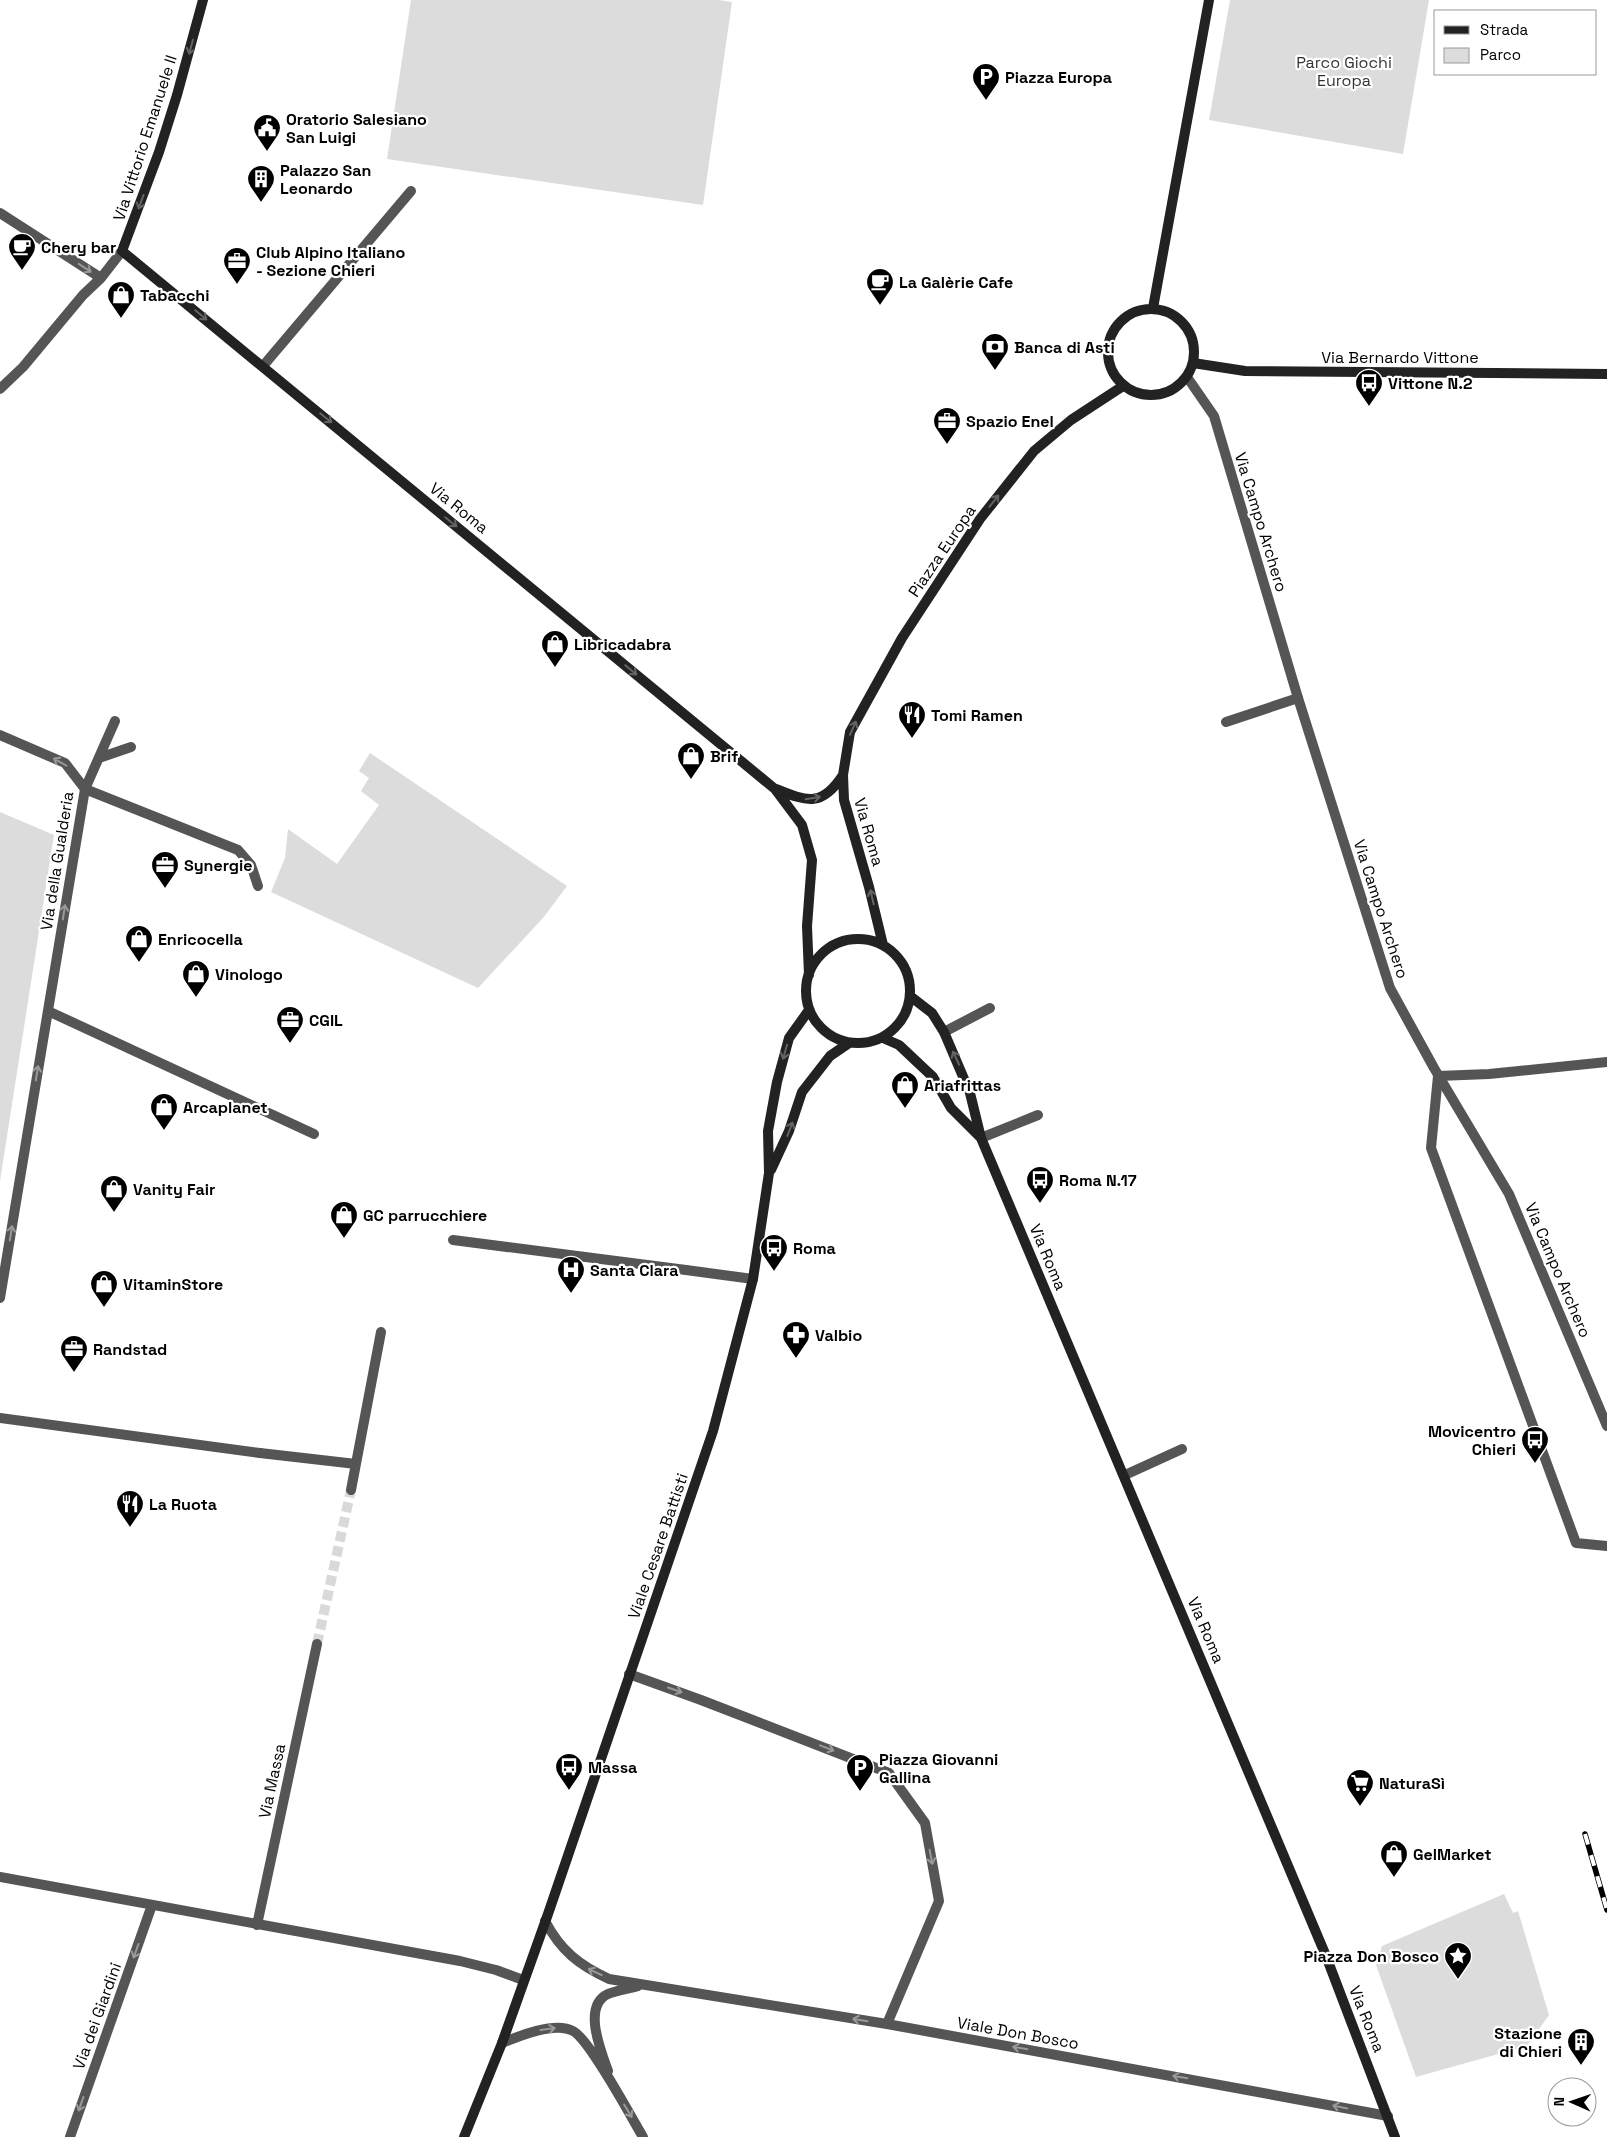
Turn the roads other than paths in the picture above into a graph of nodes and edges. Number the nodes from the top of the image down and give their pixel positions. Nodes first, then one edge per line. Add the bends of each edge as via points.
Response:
1 (204, 0) edge
2 (1209, 0) edge
3 (411, 191) dead end
4 (0, 213) edge
5 (122, 250) junction
6 (101, 278) junction
7 (1153, 308) junction
8 (1193, 364) junction
9 (263, 366) junction
10 (1607, 374) edge
11 (1187, 377) junction
12 (1123, 386) junction
13 (0, 389) edge
14 (1298, 698) junction
15 (115, 721) dead end
16 (1226, 722) dead end
17 (0, 735) edge
18 (131, 746) dead end
19 (99, 758) junction
20 (843, 775) junction
21 (85, 789) junction
22 (775, 789) junction
23 (258, 886) dead end
24 (882, 945) junction
25 (809, 975) junction
26 (910, 996) junction
27 (990, 1008) dead end
28 (809, 1010) junction
29 (48, 1011) junction
30 (944, 1032) junction
31 (883, 1038) junction
32 (849, 1043) junction
33 (1607, 1062) edge
34 (1438, 1076) junction
35 (1038, 1115) dead end
36 (314, 1134) dead end
37 (981, 1138) junction
38 (769, 1173) junction
39 (453, 1240) dead end
40 (753, 1279) junction
41 (0, 1298) edge
42 (381, 1332) dead end
43 (0, 1418) edge
44 (1607, 1426) edge
45 (1182, 1450) dead end
46 (356, 1464) junction
47 (1125, 1475) junction
48 (351, 1490) tunnel mouth
49 (1607, 1546) edge
50 (317, 1644) tunnel mouth
51 (630, 1674) junction
52 (0, 1877) edge
53 (152, 1905) junction
54 (545, 1921) junction
55 (257, 1924) junction
56 (523, 1980) junction
57 (642, 1985) junction
58 (887, 2024) junction
59 (502, 2043) junction
60 (612, 2084) junction
61 (1388, 2116) junction
62 (70, 2137) edge
63 (464, 2137) edge
64 (643, 2137) edge
65 (1395, 2137) edge

1 -> 5 street, Via Vittorio Emanuele II via 167,128
2 - 7 street
3 - 9 street
4 -> 6 street
5 - 6 street, Via Vittorio Emanuele II
5 -> 9 street, Via Roma
6 - 13 street, Via Vittorio Emanuele II via 24,367
7 - 8 street via 1177,317 1186,326 1192,338
7 - 12 street via 1128,315 1111,335 1108,363
8 - 10 street, Via Bernardo Vittone via 1245,371
8 - 11 street
9 -> 22 street, Via Roma
11 - 12 street via 1177,387 1150,396
11 - 14 street, Via Campo Archero via 1214,416
20 -> 12 street, Piazza Europa via 850,732 902,638 980,519 1034,451 1071,420
14 - 16 street
14 - 34 street, Via Campo Archero via 1390,988
15 - 19 street
21 -> 17 street, Via della Gualderia via 65,763
18 - 19 street
19 - 21 street
22 -> 20 street, Via Roma via 802,800 820,798 833,790
24 -> 20 street, Via Roma via 844,800
21 - 23 street via 238,850 251,865
29 -> 21 street, Via della Gualderia
22 - 25 street, Via Roma via 802,826 812,860 807,926
24 - 25 street via 853,939 839,943 820,956
24 - 26 street via 904,966
25 - 28 street via 806,991
26 - 30 street, Via Roma via 932,1013
26 - 31 street via 906,1012
27 - 30 street
28 - 32 street via 818,1026 832,1037
28 -> 38 street, Viale Cesare Battisti via 789,1038 777,1082 768,1131
29 - 36 street
41 -> 29 street, Via della Gualderia
37 -> 30 street, Via Roma via 970,1093
31 - 32 street
31 - 37 street, Via Roma via 899,1045 933,1077 951,1108
38 -> 32 street, Viale Cesare Battisti via 789,1132 802,1092 830,1056
33 - 34 street
34 - 44 street, Via Campo Archero via 1509,1194
34 - 49 street via 1431,1148 1576,1543
35 - 37 street
37 - 47 street, Via Roma
38 - 40 street, Viale Cesare Battisti
39 - 40 street
40 - 51 street, Viale Cesare Battisti via 713,1431
42 - 46 street
43 - 46 street
45 - 47 street
46 - 48 street
47 - 61 street, Via Roma via 1326,1956
50 - 55 street, Via Massa
51 - 54 street, Viale Cesare Battisti
51 -> 58 street via 889,1773 925,1823 939,1901
52 - 53 street
53 - 55 street
53 -> 62 street, Via dei Giardini
54 - 56 street, Viale Cesare Battisti
57 -> 54 street, Viale Don Bosco via 587,1969 567,1953
55 - 56 street via 460,1961
56 - 59 street
58 -> 57 street, Viale Don Bosco
57 - 60 street, Viale Don Bosco via 606,1995 596,2005 597,2036
61 -> 58 street, Viale Don Bosco
59 -> 60 street via 539,2030 558,2028 573,2031
59 - 63 street
60 -> 64 street
61 - 65 street, Via Roma

